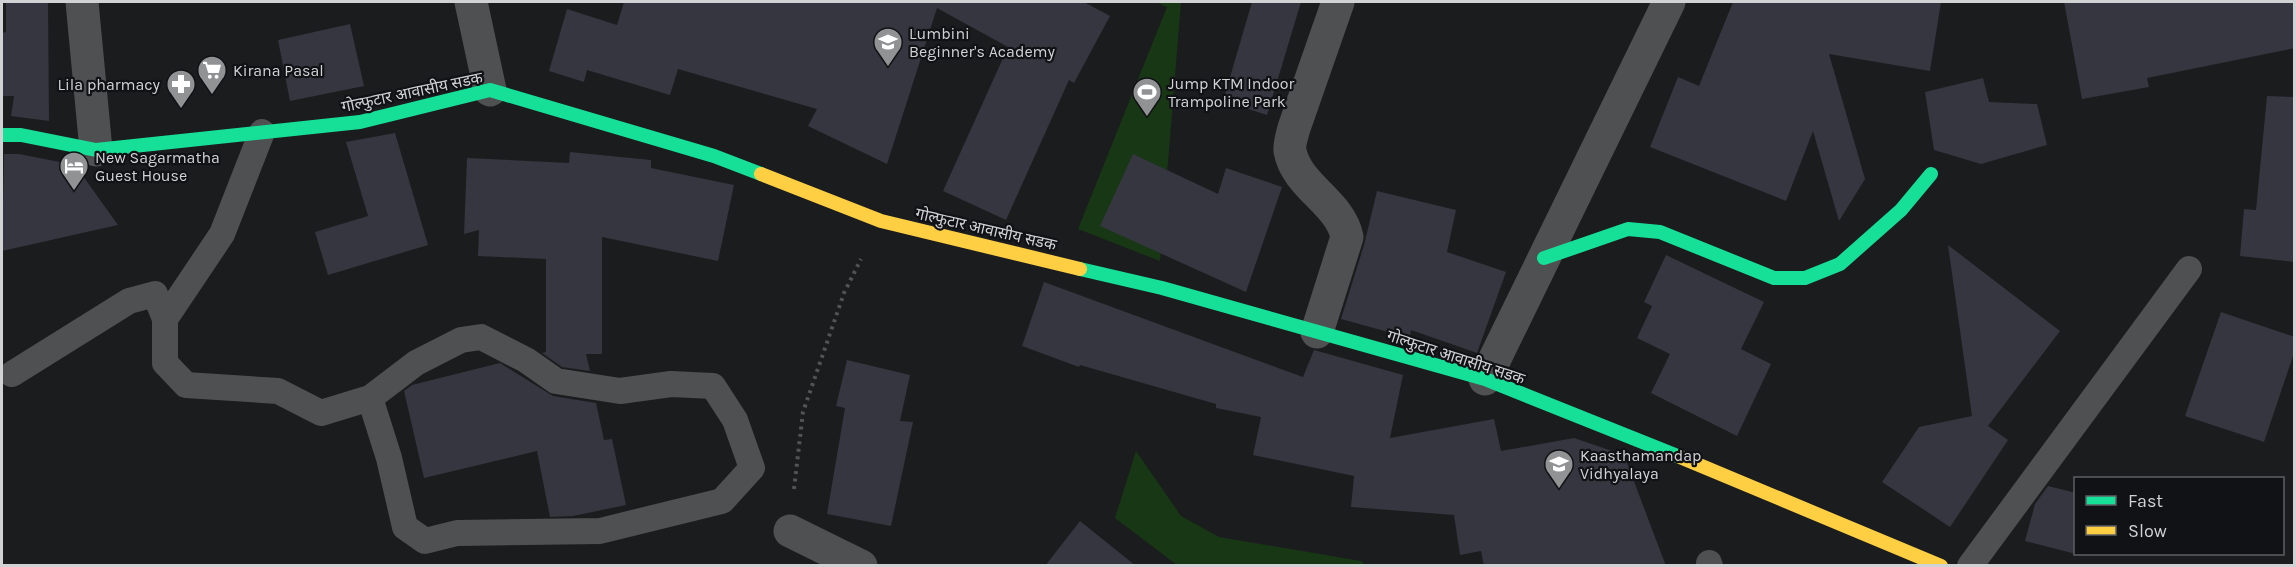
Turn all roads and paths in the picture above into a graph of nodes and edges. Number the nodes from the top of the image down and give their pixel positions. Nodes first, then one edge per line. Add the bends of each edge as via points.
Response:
1 (82, 2) edge
2 (471, 2) edge
3 (1338, 2) edge
4 (1669, 2) edge
5 (490, 90) junction
6 (262, 132) junction
7 (2, 135) edge
8 (96, 150) junction
9 (1931, 174) dead end
10 (881, 221) junction
11 (1544, 258) junction
12 (2189, 269) dead end
13 (165, 319) junction
14 (1317, 332) junction
15 (12, 374) dead end
16 (1485, 379) junction
17 (370, 398) junction
18 (790, 531) joint
19 (861, 566) edge
20 (1941, 566) edge
21 (1970, 566) edge

1 - 8 street
2 - 5 street
3 - 14 street via 1290,150 1296,168 1344,222 1347,237
4 - 11 street
5 - 6 main road, गोल्फुटार आवासीय सडक via 360,122
5 - 10 main road, गोल्फुटार आवासीय सडक via 714,156
6 - 8 main road, गोल्फुटार आवासीय सडक
6 - 13 lane via 222,234
7 - 8 main road, गोल्फुटार आवासीय सडक
9 - 11 main road via 1901,210 1840,264 1805,278 1774,278 1660,232 1628,229
10 - 14 main road, गोल्फुटार आवासीय सडक via 1162,288
10 - 18 path via 844,293 803,412
11 - 16 street
12 - 21 lane
13 - 15 lane via 155,294 129,301
13 - 17 lane via 165,363 186,385 278,391 321,413
14 - 16 main road, गोल्फुटार आवासीय सडक
16 - 20 main road, गोल्फुटार आवासीय सडक
17 - 17 lane via 405,527 425,541 457,532 600,531 722,501 752,468 735,420 713,386 671,384 620,391 556,381 482,337 461,340 416,363
18 - 19 street

